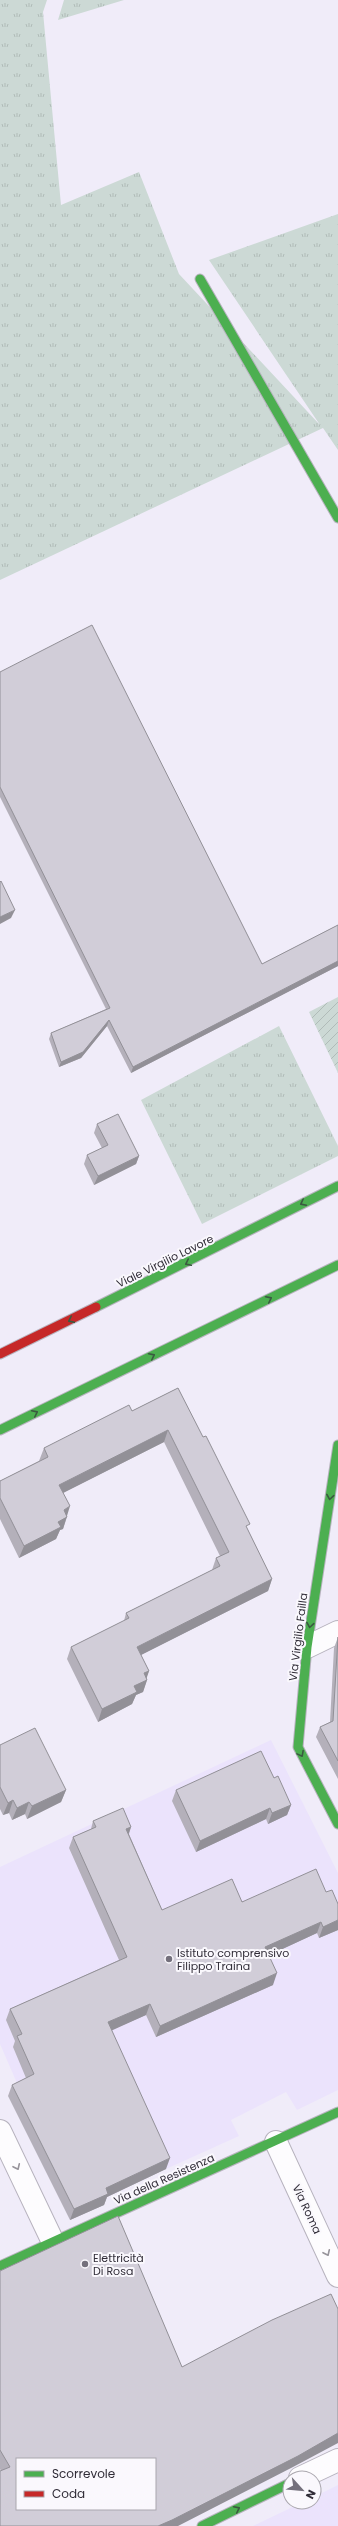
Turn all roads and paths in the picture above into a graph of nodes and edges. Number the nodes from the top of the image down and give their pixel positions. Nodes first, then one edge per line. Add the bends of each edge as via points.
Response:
1 (200, 279) dead end
2 (338, 518) edge
3 (338, 1186) edge
4 (338, 1265) edge
5 (0, 1354) edge
6 (0, 1430) edge
7 (338, 1444) edge
8 (338, 1632) edge
9 (307, 1647) junction
10 (338, 1824) edge
11 (338, 2112) edge
12 (0, 2131) edge
13 (276, 2142) junction
14 (53, 2242) junction
15 (0, 2266) edge
16 (338, 2276) edge
17 (338, 2460) edge
18 (317, 2470) edge
19 (282, 2487) edge
20 (202, 2526) edge

1 - 2 street
3 -> 5 street, Viale Virgilio Lavore via 202,1256
6 -> 4 street
7 -> 9 street, Via Virgilio Failla
8 - 9 street
9 -> 10 street, Via Virgilio Failla via 298,1747
11 - 13 street, Via della Resistenza
12 -> 14 street
13 - 14 street, Via della Resistenza
13 -> 16 street, Via Roma
14 - 15 street, Via della Resistenza
17 - 18 street
20 -> 19 street

